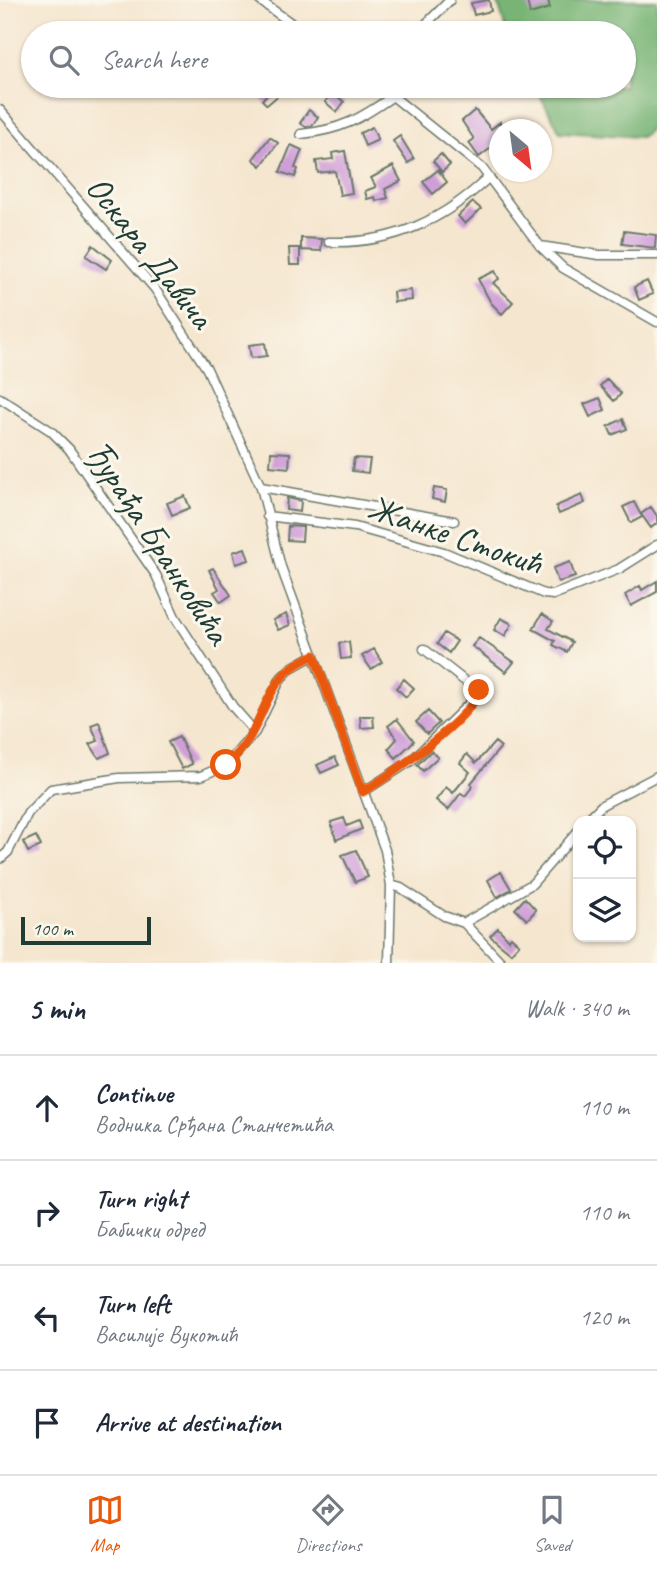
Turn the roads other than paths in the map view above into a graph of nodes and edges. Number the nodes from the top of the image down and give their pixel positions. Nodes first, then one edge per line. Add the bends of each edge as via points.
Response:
1 (259, 0) edge
2 (450, 0) edge
3 (288, 21) edge
4 (429, 21) edge
5 (390, 98) edge
6 (395, 98) edge
7 (0, 110) edge
8 (301, 134) dead end
9 (489, 177) joint
10 (493, 182) edge
11 (329, 242) dead end
12 (540, 246) junction
13 (657, 255) edge
14 (657, 321) edge
15 (0, 398) edge
16 (261, 487) junction
17 (267, 516) junction
18 (454, 521) dead end
19 (657, 545) edge
20 (424, 649) dead end
21 (314, 655) junction
22 (254, 732) junction
23 (657, 775) edge
24 (363, 792) junction
25 (591, 816) edge
26 (573, 837) edge
27 (0, 859) edge
28 (391, 885) junction
29 (464, 923) junction
30 (389, 963) edge
31 (502, 963) edge

1 - 3 street
2 - 4 street
5 - 8 street via 332,131
6 - 9 street
7 - 16 street, Оскара Давича via 155,289 207,369
9 - 11 street via 455,207 426,224 392,237
10 - 12 street
12 - 13 street via 599,255
12 - 14 street via 563,268
15 - 22 street, Ђурађа Бранковића via 51,431 69,449 156,575 175,617
16 - 17 street, Оскара Давича
16 - 18 street
17 - 19 street, Жанке Стокић via 355,527 444,552 553,595 619,569
17 - 21 street, Оскара Давича
20 - 24 street via 480,693 411,761
21 - 22 street via 281,678
21 - 24 street, Оскара Давича
22 - 27 street via 226,765 201,776 119,778 51,789 29,813
23 - 25 street via 602,805
24 - 28 street, Оскара Давича via 385,850
26 - 29 street via 532,884
28 - 29 street
28 - 30 street, Оскара Давича
29 - 31 street

